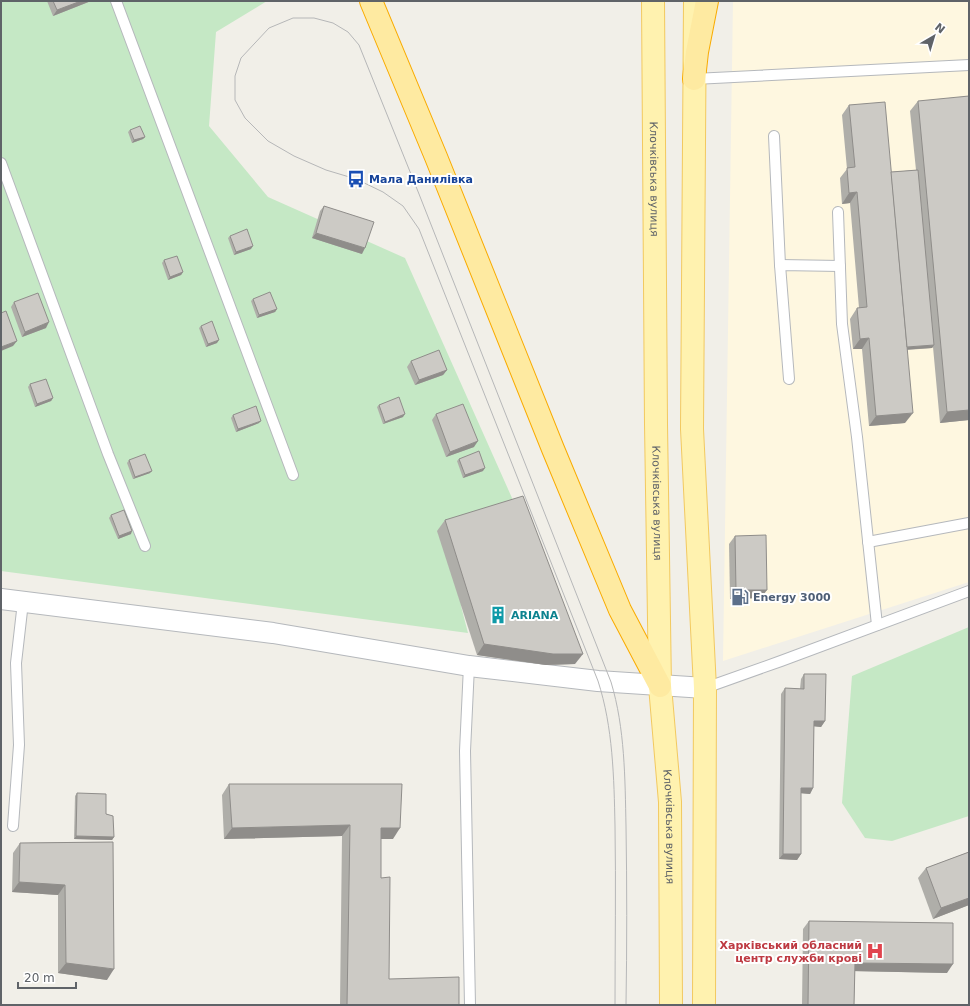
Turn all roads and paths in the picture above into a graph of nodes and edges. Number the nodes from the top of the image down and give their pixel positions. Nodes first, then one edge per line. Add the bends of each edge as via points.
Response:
1 (116, 1) edge
2 (371, 1) edge
3 (653, 1) edge
4 (695, 1) edge
5 (707, 1) edge
6 (969, 65) edge
7 (694, 79) junction
8 (774, 136) dead end
9 (1, 163) edge
10 (838, 212) dead end
11 (780, 264) junction
12 (840, 266) junction
13 (789, 379) dead end
14 (292, 475) dead end
15 (969, 523) edge
16 (868, 542) junction
17 (145, 546) dead end
18 (969, 591) edge
19 (1, 599) edge
20 (24, 602) junction
21 (877, 625) junction
22 (470, 666) junction
23 (660, 686) junction
24 (705, 688) junction
25 (13, 826) dead end
26 (470, 1005) edge
27 (671, 1005) edge
28 (704, 1005) edge

1 - 14 lane
2 - 23 highway via 620,610
3 - 23 main road, Клочківська вулиця
4 - 7 main road
5 - 7 highway
6 - 7 lane
7 - 24 main road via 692,429
8 - 11 lane
9 - 17 lane
10 - 12 lane
11 - 12 lane
11 - 13 lane
12 - 16 lane via 844,340
15 - 16 lane
16 - 21 lane
18 - 21 lane
19 - 20 street
20 - 22 street via 273,633
20 - 25 lane via 16,663 19,745
21 - 24 lane
22 - 23 street via 598,682
22 - 26 lane via 465,751
23 - 24 street
23 - 27 main road, Клочківська вулиця via 670,802
24 - 28 main road

